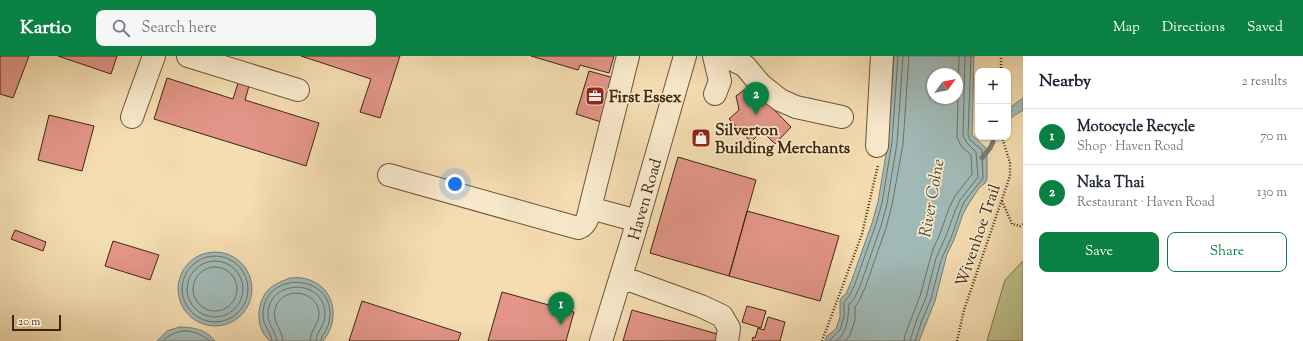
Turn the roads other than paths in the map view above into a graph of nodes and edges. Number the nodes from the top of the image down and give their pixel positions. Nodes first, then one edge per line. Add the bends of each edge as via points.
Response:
1 (154, 56) edge
2 (188, 56) edge
3 (628, 56) edge
4 (685, 56) edge
5 (714, 56) edge
6 (722, 56) edge
7 (882, 56) edge
8 (298, 90) dead end
9 (715, 94) dead end
10 (132, 117) dead end
11 (842, 117) dead end
12 (877, 146) road end
13 (389, 175) dead end
14 (590, 208) junction
15 (638, 221) junction
16 (621, 277) junction
17 (601, 341) edge
18 (727, 341) edge

1 - 10 street
2 - 8 street
3 - 14 street
4 - 15 street, Haven Road
5 - 9 street via 720,81
6 - 11 street via 745,66 760,84 780,100 796,107
7 - 12 street
13 - 14 street via 578,228 586,222
14 - 15 street
15 - 16 street, Haven Road
16 - 17 street, Haven Road
16 - 18 street via 722,316 729,328

